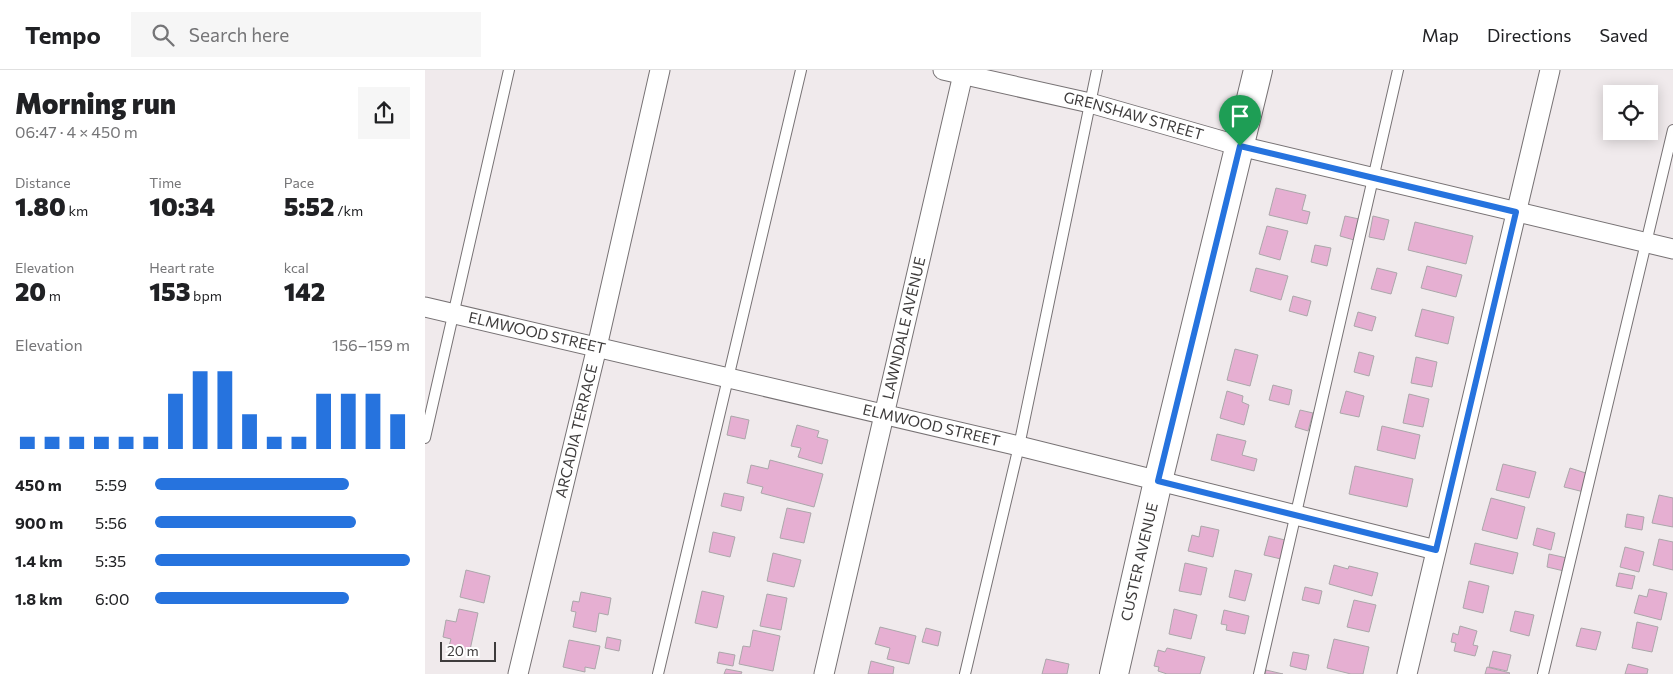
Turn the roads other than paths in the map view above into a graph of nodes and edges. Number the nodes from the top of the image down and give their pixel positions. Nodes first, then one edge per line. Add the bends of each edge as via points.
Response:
1 (509, 70) edge
2 (660, 70) edge
3 (801, 70) edge
4 (943, 70) edge
5 (1097, 70) edge
6 (1259, 70) edge
7 (1398, 70) edge
8 (1550, 70) edge
9 (963, 72) edge
10 (1090, 103) junction
11 (1673, 130) edge
12 (1240, 146) junction
13 (1374, 177) junction
14 (1516, 212) junction
15 (1647, 243) junction
16 (1673, 249) edge
17 (425, 307) edge
18 (454, 314) junction
19 (597, 347) junction
20 (728, 378) junction
21 (883, 415) junction
22 (425, 438) edge
23 (1019, 446) junction
24 (1158, 481) junction
25 (1295, 515) junction
26 (1436, 550) junction
27 (518, 674) edge
28 (657, 674) edge
29 (824, 674) edge
30 (965, 674) edge
31 (1114, 674) edge
32 (1259, 674) edge
33 (1407, 674) edge
34 (1543, 674) edge

1 - 18 lane
2 - 19 street, ARCADIA TERRACE
3 - 20 lane
4 - 9 street, GRENSHAW STREET
5 - 10 lane
6 - 12 street, CUSTER AVENUE
7 - 13 lane
8 - 14 street
9 - 10 street, GRENSHAW STREET
9 - 21 street, LAWNDALE AVENUE
10 - 12 street, GRENSHAW STREET
10 - 23 lane
11 - 15 lane
12 - 13 street, GRENSHAW STREET
12 - 24 street, CUSTER AVENUE
13 - 14 street, GRENSHAW STREET
13 - 25 lane
14 - 15 street, GRENSHAW STREET
14 - 26 street
15 - 16 street, GRENSHAW STREET
15 - 34 lane
17 - 18 street, ELMWOOD STREET
18 - 19 street, ELMWOOD STREET
18 - 22 lane
19 - 20 street, ELMWOOD STREET
19 - 27 street, ARCADIA TERRACE
20 - 21 street, ELMWOOD STREET
20 - 28 lane
21 - 23 street, ELMWOOD STREET
21 - 29 street, LAWNDALE AVENUE
23 - 24 street, ELMWOOD STREET
23 - 30 lane
24 - 25 street, ELMWOOD STREET
24 - 31 street, CUSTER AVENUE
25 - 26 street, ELMWOOD STREET
25 - 32 lane
26 - 33 street

